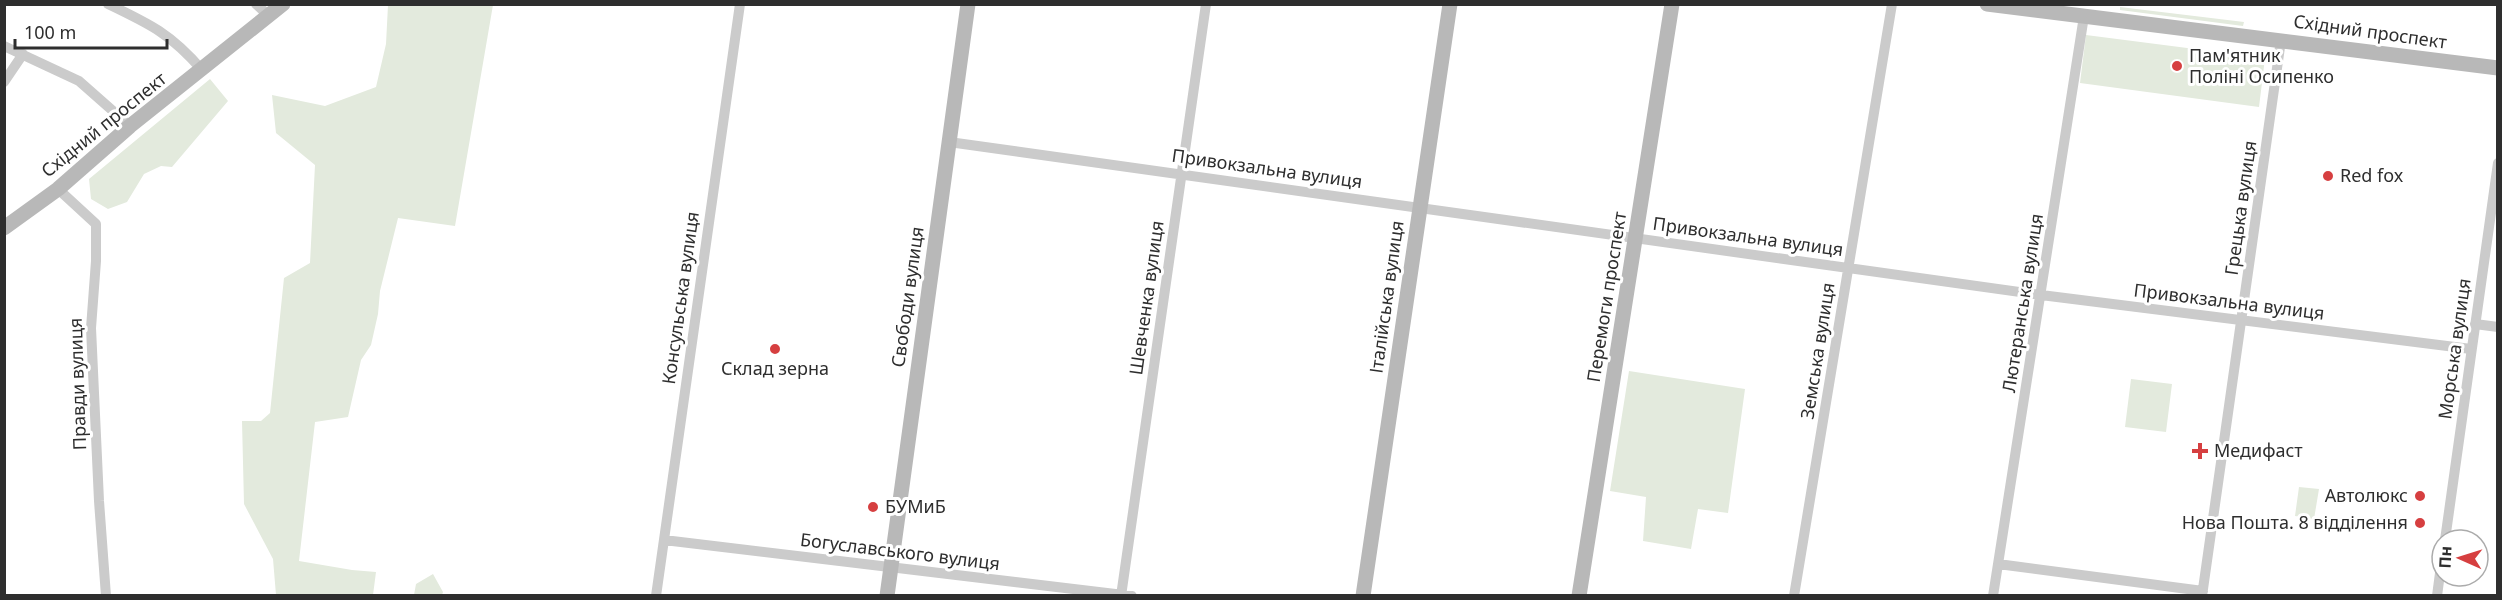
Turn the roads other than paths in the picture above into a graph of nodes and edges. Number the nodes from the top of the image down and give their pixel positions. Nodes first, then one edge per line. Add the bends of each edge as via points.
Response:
1 (108, 4) edge
2 (256, 4) edge
3 (283, 4) edge
4 (740, 4) edge
5 (968, 4) edge
6 (1206, 4) edge
7 (1450, 4) edge
8 (1672, 4) edge
9 (1892, 4) edge
10 (1987, 4) edge
11 (269, 16) junction
12 (2084, 16) junction
13 (2281, 40) junction
14 (4, 46) edge
15 (23, 54) junction
16 (2498, 68) edge
17 (202, 70) junction
18 (4, 82) edge
19 (130, 126) junction
20 (949, 142) junction
21 (2498, 163) edge
22 (1182, 174) junction
23 (58, 189) junction
24 (1420, 207) junction
25 (4, 228) edge
26 (1636, 238) junction
27 (1848, 268) junction
28 (2041, 295) junction
29 (2241, 320) junction
30 (2475, 324) junction
31 (2498, 327) edge
32 (2471, 350) junction
33 (2447, 528) edge
34 (664, 540) junction
35 (1998, 564) junction
36 (890, 568) junction
37 (2203, 593) edge
38 (1125, 595) edge
39 (106, 596) edge
40 (656, 596) edge
41 (887, 596) edge
42 (1363, 596) edge
43 (1579, 596) edge
44 (1794, 596) edge
45 (1993, 596) edge

1 - 17 street via 150,24 182,46
2 - 11 street
3 - 11 main road, Східний проспект
4 - 34 street, Консульська вулиця
5 - 20 main road, Свободи вулиця
6 - 22 street, Шевченка вулиця
7 - 24 main road, Італійська вулиця
8 - 26 main road, Перемоги проспект
9 - 27 street, Земська вулиця
10 - 12 main road, Східний проспект
11 - 17 main road, Східний проспект
12 - 13 main road, Східний проспект
12 - 28 street, Лютеранська вулиця
13 - 16 main road, Східний проспект
13 - 29 street, Грецька вулиця
14 - 15 street
15 - 18 street
15 - 19 street via 79,81
17 - 19 main road, Східний проспект
19 - 23 main road, Східний проспект
20 - 22 street, Привокзальна вулиця
20 - 36 main road, Свободи вулиця
21 - 30 street, Морська вулиця
22 - 24 street, Привокзальна вулиця
22 - 38 street, Шевченка вулиця
23 - 25 main road, Східний проспект
23 - 39 street, Правди вулиця via 96,224 91,328
24 - 26 street, Привокзальна вулиця
24 - 42 main road, Італійська вулиця
26 - 27 street, Привокзальна вулиця
26 - 43 main road, Перемоги проспект
27 - 28 street, Привокзальна вулиця
27 - 44 street, Земська вулиця
28 - 29 street, Привокзальна вулиця
28 - 35 street, Лютеранська вулиця
29 - 32 street, Привокзальна вулиця
29 - 37 street, Грецька вулиця
30 - 31 street
30 - 32 street, Морська вулиця
32 - 33 street, Морська вулиця
34 - 36 street, Богуславського вулиця
34 - 40 street, Консульська вулиця
35 - 37 street
35 - 45 street, Лютеранська вулиця
36 - 38 street, Богуславського вулиця
36 - 41 main road, Свободи вулиця

